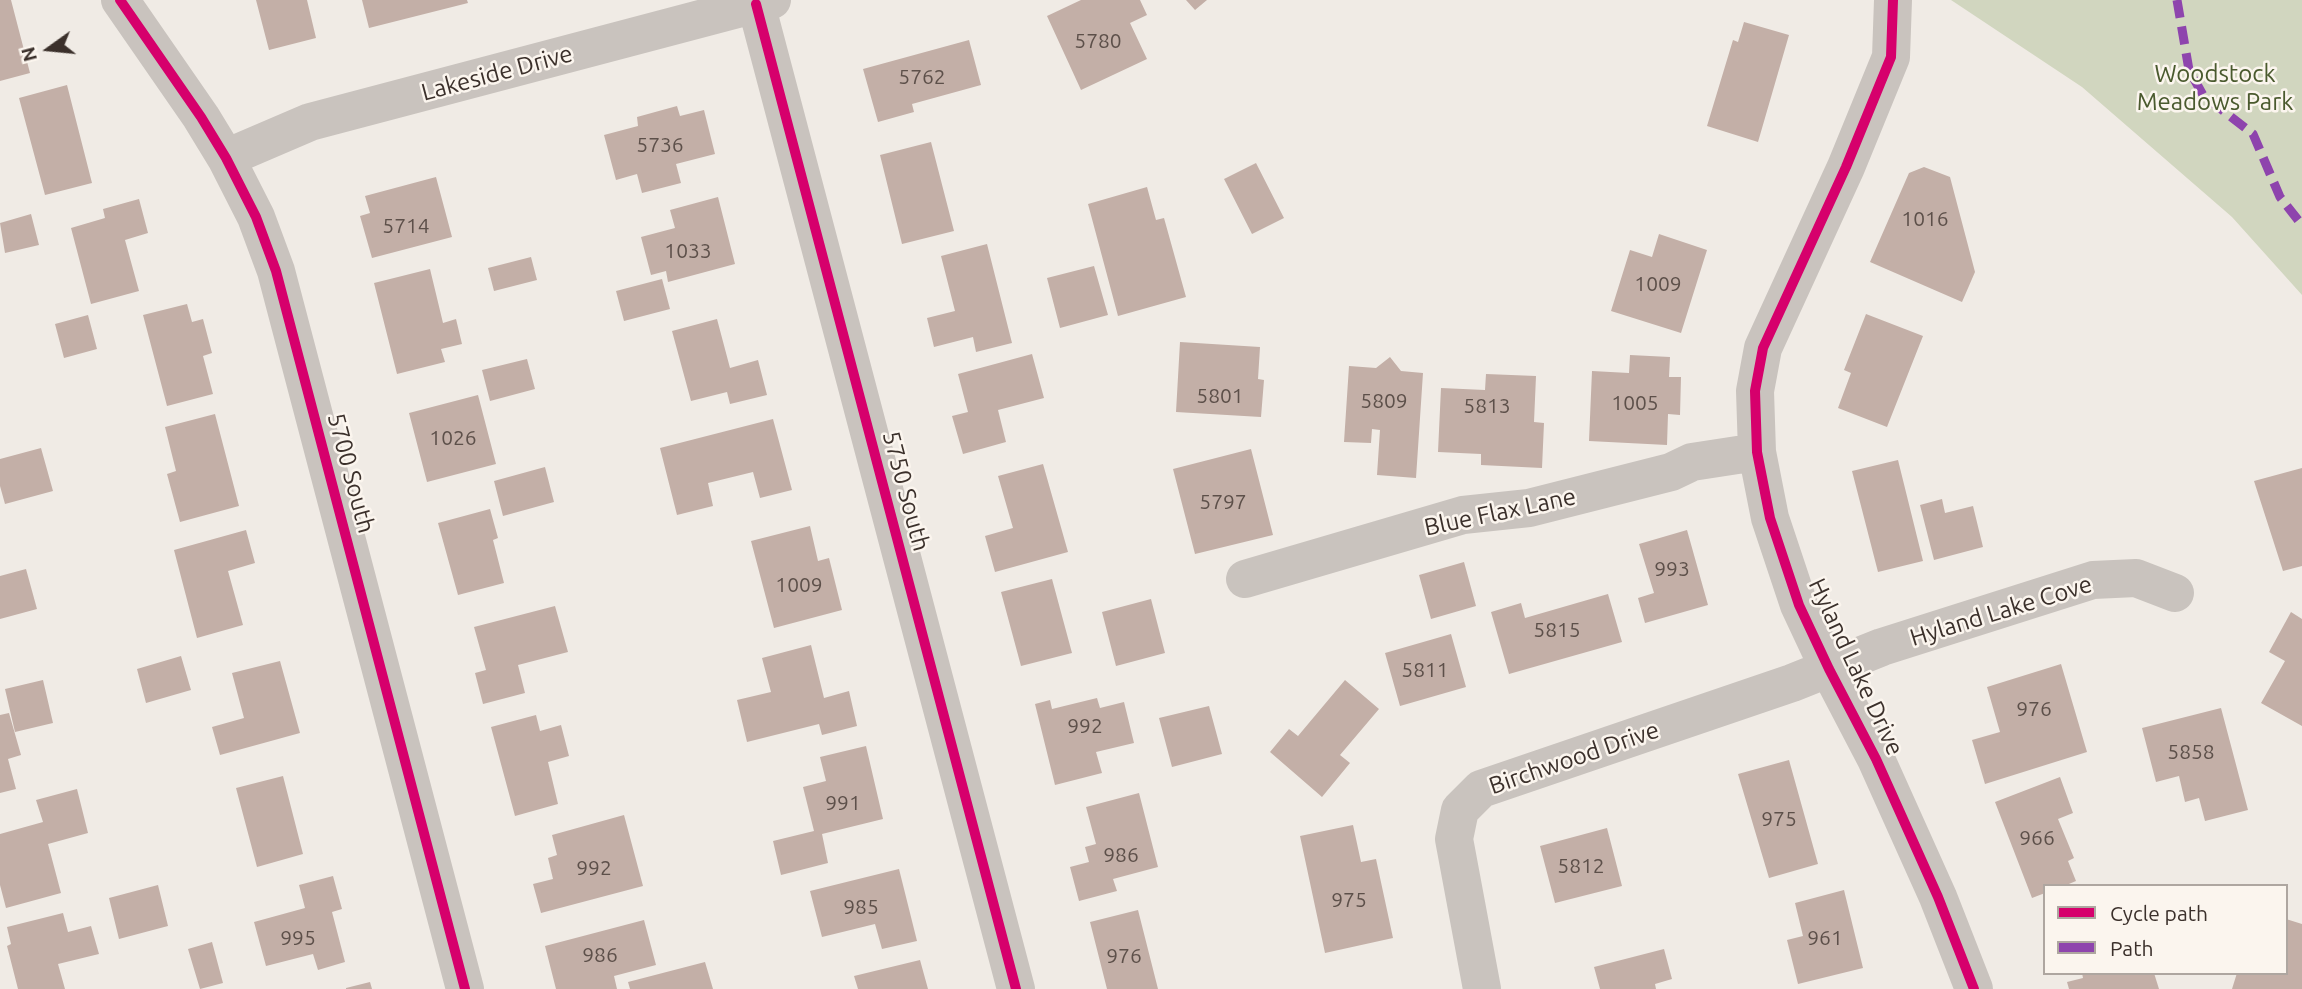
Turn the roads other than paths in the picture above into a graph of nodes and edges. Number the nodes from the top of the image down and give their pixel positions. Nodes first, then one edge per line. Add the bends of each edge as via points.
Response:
1 (120, 0) edge
2 (1893, 0) edge
3 (764, 2) edge
4 (226, 158) junction
5 (1757, 453) junction
6 (1245, 579) dead end
7 (2175, 593) dead end
8 (1829, 669) junction
9 (465, 989) edge
10 (1016, 989) edge
11 (1482, 989) edge
12 (1974, 989) edge

1 - 4 street, 5700 South
2 - 5 street, Hyland Lake Drive via 1891,57 1763,348 1755,391
3 - 4 street, Lakeside Drive via 310,122
3 - 10 street, 5750 South
4 - 9 street, 5700 South via 256,217 276,271
5 - 6 street, Blue Flax Lane via 1692,462 1671,472 1529,508 1463,515
5 - 8 street, Hyland Lake Drive via 1770,518 1799,604
7 - 8 street, Hyland Lake Cove via 2136,578 2093,580 1882,647
8 - 11 street, Birchwood Drive via 1517,774 1469,797 1454,839
8 - 12 street, Hyland Lake Drive via 1888,785

